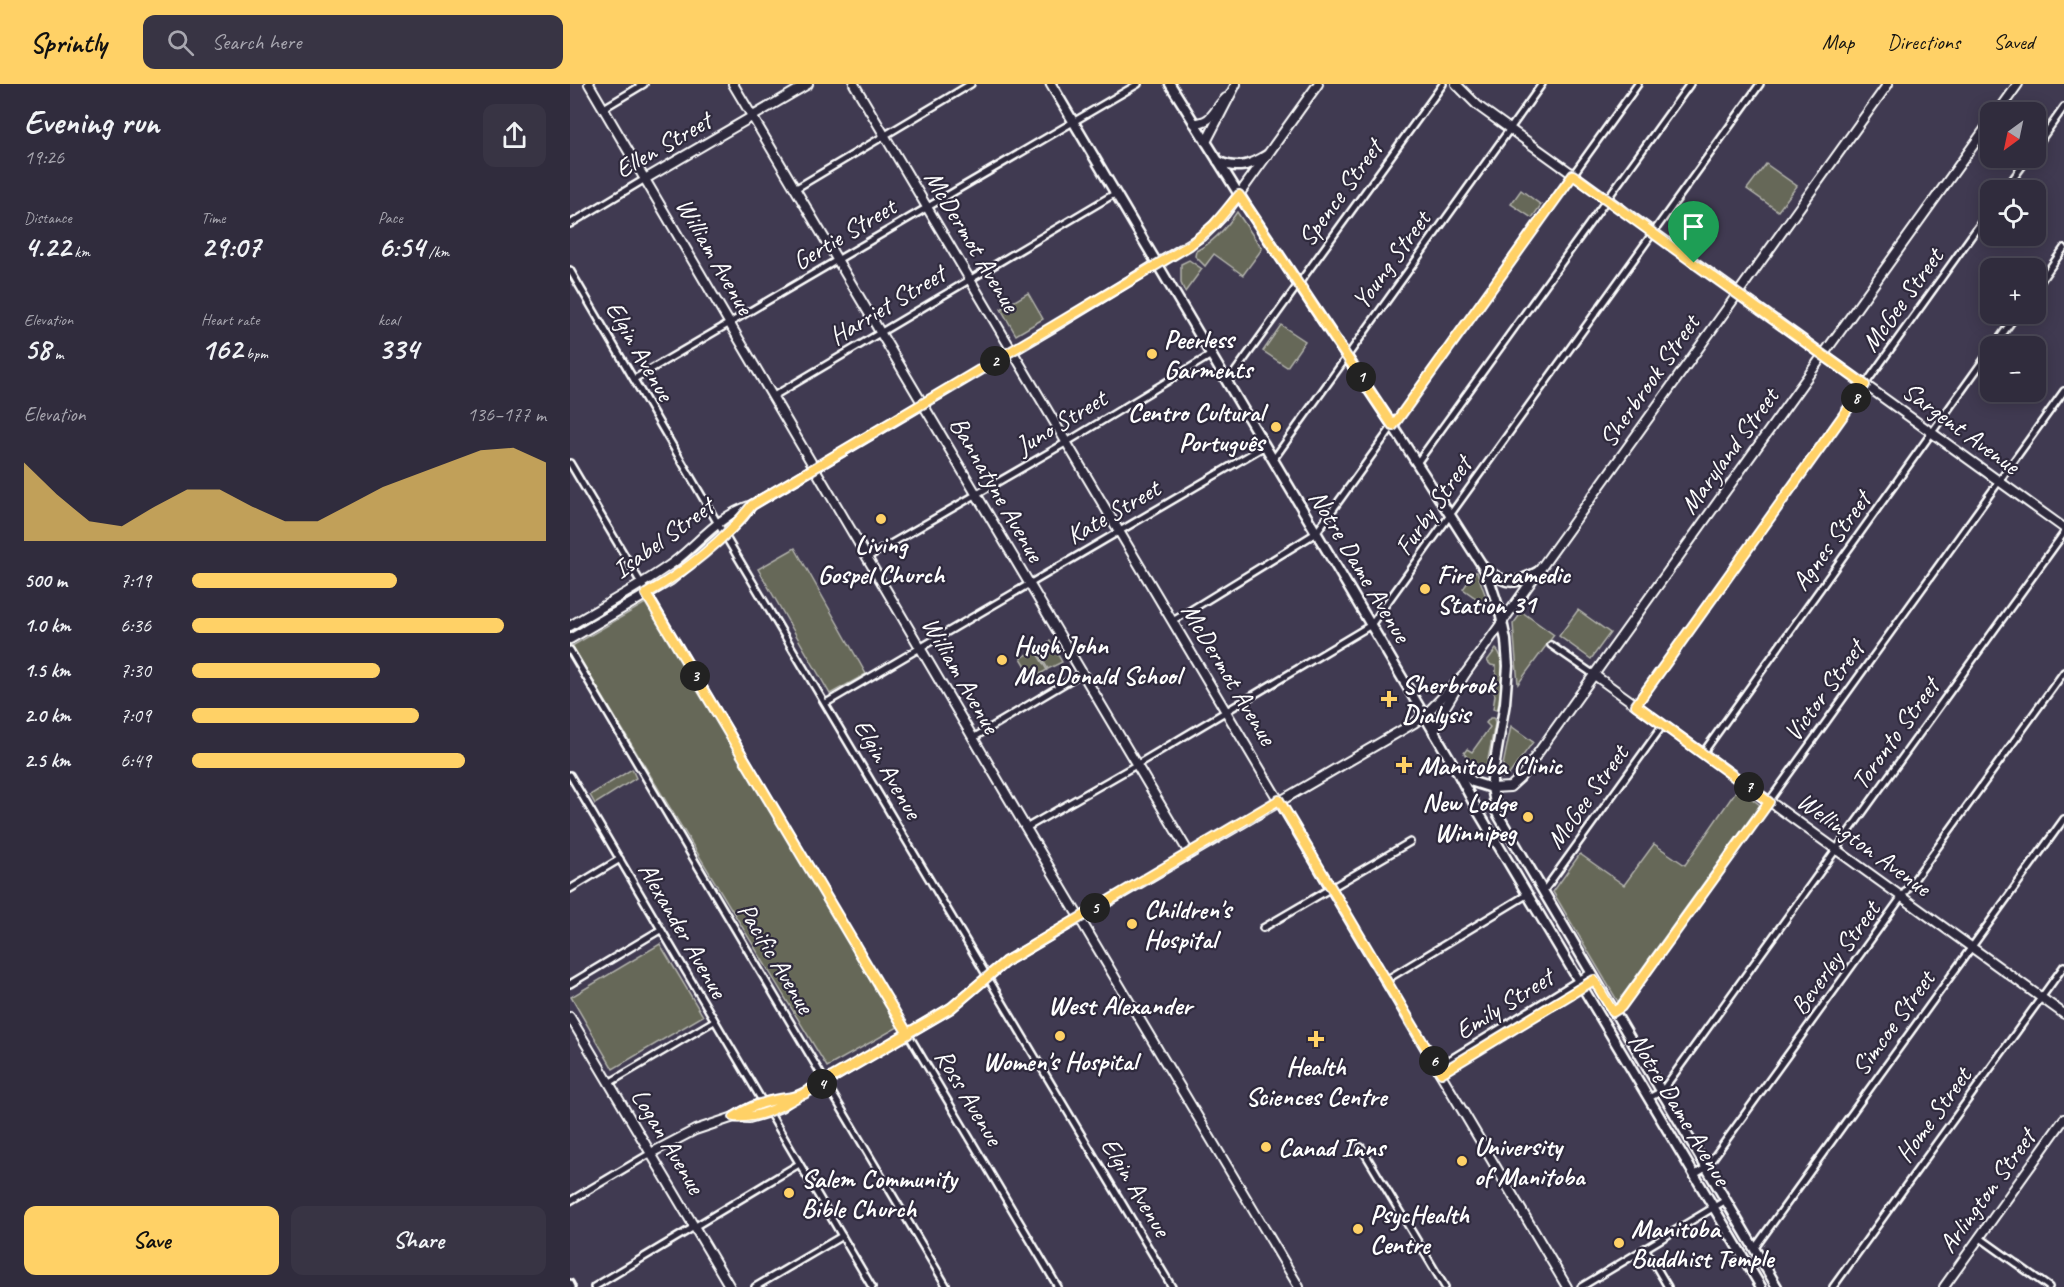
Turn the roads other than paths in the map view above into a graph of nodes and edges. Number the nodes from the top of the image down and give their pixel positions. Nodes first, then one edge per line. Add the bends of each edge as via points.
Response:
1 (589, 84) edge
2 (644, 84) edge
3 (734, 84) edge
4 (808, 84) edge
5 (854, 84) edge
6 (971, 84) edge
7 (1051, 84) edge
8 (1138, 84) edge
9 (1170, 84) edge
10 (1236, 84) edge
11 (1318, 84) edge
12 (1443, 84) edge
13 (1456, 84) edge
14 (1542, 84) edge
15 (1638, 84) edge
16 (1690, 84) edge
17 (1760, 84) edge
18 (1888, 84) edge
19 (2018, 84) edge
20 (1227, 97) junction
21 (2005, 102) edge
22 (2064, 107) edge
23 (604, 108) junction
24 (752, 117) junction
25 (1074, 121) junction
26 (1194, 123) junction
27 (1510, 129) junction
28 (2046, 133) edge
29 (884, 135) junction
30 (1980, 136) edge
31 (1206, 142) junction
32 (1267, 155) junction
33 (1218, 160) junction
34 (1573, 175) junction
35 (645, 179) junction
36 (795, 189) junction
37 (1116, 193) junction
38 (1239, 195) junction
39 (1608, 200) junction
40 (927, 207) junction
41 (570, 224) edge
42 (1980, 224) edge
43 (1653, 233) junction
44 (2064, 248) edge
45 (837, 261) junction
46 (1158, 264) junction
47 (570, 270) edge
48 (2046, 274) edge
49 (970, 279) junction
50 (1299, 285) junction
51 (1737, 293) junction
52 (730, 323) junction
53 (880, 332) junction
54 (1012, 351) junction
55 (1211, 355) junction
56 (1823, 356) junction
57 (1347, 357) junction
58 (1980, 365) edge
59 (634, 379) junction
60 (1227, 383) junction
61 (1865, 385) junction
62 (2064, 391) edge
63 (772, 397) junction
64 (923, 404) junction
65 (1393, 426) junction
66 (1932, 433) junction
67 (1067, 442) junction
68 (1265, 446) junction
69 (1273, 460) junction
70 (570, 463) edge
71 (1417, 463) junction
72 (815, 467) junction
73 (1999, 481) junction
74 (977, 495) junction
75 (752, 505) junction
76 (1451, 515) junction
77 (718, 522) junction
78 (2064, 528) edge
79 (1120, 531) junction
80 (1316, 533) junction
81 (2064, 533) edge
82 (724, 534) junction
83 (868, 557) junction
84 (1484, 567) junction
85 (1539, 571) junction
86 (641, 583) junction
87 (1029, 584) junction
88 (646, 594) junction
89 (1173, 621) junction
90 (1502, 622) junction
91 (1371, 625) junction
92 (570, 626) edge
93 (570, 639) edge
94 (1551, 645) dead end
95 (921, 648) junction
96 (570, 650) edge
97 (2064, 672) edge
98 (1082, 673) junction
99 (1465, 674) junction
100 (1593, 674) junction
101 (826, 703) junction
102 (1636, 705) junction
103 (1226, 711) junction
104 (1424, 716) junction
105 (1663, 725) junction
106 (1434, 733) junction
107 (973, 738) junction
108 (1703, 753) junction
109 (1453, 764) junction
110 (1136, 765) junction
111 (570, 775) edge
112 (1492, 788) junction
113 (1279, 800) junction
114 (1769, 802) junction
115 (2064, 819) edge
116 (1026, 828) junction
117 (1410, 842) dead end
118 (1836, 849) junction
119 (1189, 853) junction
120 (620, 859) junction
121 (570, 889) edge
122 (1332, 889) junction
123 (1543, 892) junction
124 (1528, 894) junction
125 (1902, 898) junction
126 (1080, 917) junction
127 (1263, 928) dead end
128 (660, 930) junction
129 (1972, 948) junction
130 (2064, 966) edge
131 (987, 977) junction
132 (1592, 977) junction
133 (1386, 980) junction
134 (1581, 983) junction
135 (570, 984) edge
136 (2041, 998) junction
137 (1613, 1012) junction
138 (2064, 1014) edge
139 (570, 1017) edge
140 (714, 1021) junction
141 (908, 1034) junction
142 (1440, 1070) junction
143 (827, 1081) junction
144 (609, 1083) junction
145 (1662, 1091) junction
146 (1649, 1098) junction
147 (791, 1099) junction
148 (764, 1104) junction
149 (769, 1112) junction
150 (734, 1117) junction
151 (2064, 1119) edge
152 (1361, 1147) dead end
153 (651, 1153) junction
154 (800, 1164) junction
155 (1707, 1167) junction
156 (1694, 1175) junction
157 (1726, 1200) junction
158 (570, 1201) edge
159 (1714, 1207) junction
160 (695, 1227) junction
161 (842, 1236) junction
162 (1979, 1237) junction
163 (1645, 1248) junction
164 (1754, 1249) junction
165 (570, 1283) edge
166 (572, 1287) edge
167 (594, 1287) edge
168 (730, 1287) edge
169 (755, 1287) edge
170 (872, 1287) edge
171 (947, 1287) edge
172 (1058, 1287) edge
173 (1172, 1287) edge
174 (1299, 1287) edge
175 (1445, 1287) edge
176 (1567, 1287) edge
177 (1581, 1287) edge
178 (1668, 1287) edge
179 (1761, 1287) edge
180 (1777, 1287) edge
181 (1833, 1287) edge
182 (1944, 1287) edge
183 (2049, 1287) edge

1 - 23 main road, William Avenue
2 - 23 street
3 - 24 main road, Bannatyne Avenue
4 - 24 main road, Ellen Street
5 - 29 main road, McDermot Avenue
6 - 29 street
7 - 25 main road, Notre Dame Avenue
8 - 25 street, Gertie Street
9 - 26 main road, Notre Dame Avenue
10 - 20 main road
11 - 32 main road, Isabel Street
12 - 50 street, Spence Street
13 - 27 main road, Sargent Avenue
14 - 27 street, Young Street
15 - 34 street
16 - 39 street
17 - 43 street, Furby Street
18 - 51 main road, Sherbrook Street
19 - 21 main road
20 - 26 main road via 1207,121
20 - 31 main road
22 - 28 street
23 - 35 main road, William Avenue
24 - 35 main road, Ellen Street
24 - 36 main road, Bannatyne Avenue
25 - 37 main road, Notre Dame Avenue
25 - 40 street, Gertie Street
26 - 31 main road, Notre Dame Avenue
27 - 34 main road, Sargent Avenue
27 - 57 street, Young Street
29 - 36 street
29 - 40 main road, McDermot Avenue
30 - 56 main road, Maryland Street
31 - 33 main road, Notre Dame Avenue
32 - 33 main road via 1240,167
32 - 38 main road, Isabel Street
33 - 38 main road, Notre Dame Avenue
34 - 39 main road, Sargent Avenue
34 - 65 street
35 - 41 street, Ellen Street
35 - 52 main road, William Avenue
36 - 45 main road, Bannatyne Avenue
37 - 46 main road, Notre Dame Avenue
37 - 49 street, Harriet Street
38 - 46 main road, Isabel Street via 1204,235
38 - 50 main road, Notre Dame Avenue
39 - 43 main road, Sargent Avenue
39 - 71 street
40 - 45 street, Gertie Street
40 - 49 main road, McDermot Avenue
42 - 61 street, McGee Street
43 - 51 main road, Sargent Avenue
43 - 76 street, Furby Street
44 - 48 street
45 - 52 street, Gertie Street
45 - 53 main road, Bannatyne Avenue
46 - 54 main road, Isabel Street
46 - 55 main road, Notre Dame Avenue
47 - 59 street, Elgin Avenue
49 - 53 street, Harriet Street
49 - 54 main road, McDermot Avenue
50 - 57 main road, Notre Dame Avenue
50 - 60 street, Spence Street
51 - 56 main road, Sargent Avenue
51 - 85 main road, Sherbrook Street
52 - 59 street, Gertie Street
52 - 63 main road, William Avenue
53 - 63 street, Harriet Street
53 - 64 main road, Bannatyne Avenue
54 - 64 main road, Isabel Street
54 - 67 main road, McDermot Avenue
55 - 60 main road, Notre Dame Avenue
55 - 67 street, Juno Street
56 - 61 main road, Sargent Avenue
56 - 100 main road, Maryland Street
57 - 65 main road, Notre Dame Avenue
57 - 69 street, Young Street
58 - 66 street, Agnes Street
59 - 77 street, Elgin Avenue
60 - 68 main road, Notre Dame Avenue
61 - 66 main road, Sargent Avenue
61 - 102 street, McGee Street
62 - 73 street, Victor Street
63 - 72 main road, William Avenue
64 - 72 main road, Isabel Street
64 - 74 main road, Bannatyne Avenue
65 - 71 main road, Notre Dame Avenue
65 - 80 street
66 - 73 main road, Sargent Avenue
66 - 108 street, Agnes Street
67 - 74 street, Juno Street
67 - 79 main road, McDermot Avenue
68 - 69 main road, Notre Dame Avenue
68 - 79 street, Kate Street
69 - 80 main road, Notre Dame Avenue
70 - 86 street, Ross Avenue
71 - 76 main road, Notre Dame Avenue
72 - 75 main road, Isabel Street
72 - 83 main road, William Avenue
73 - 78 main road, Sargent Avenue
73 - 114 street, Victor Street
74 - 83 street, Juno Street
74 - 87 main road, Bannatyne Avenue
75 - 77 main road, Isabel Street
75 - 82 main road, Isabel Street
76 - 84 main road, Notre Dame Avenue
76 - 91 street, Furby Street
77 - 82 street, Elgin Avenue
77 - 86 main road, Isabel Street via 681,556
79 - 87 street, Kate Street
79 - 89 main road, McDermot Avenue
80 - 89 street
80 - 91 main road, Notre Dame Avenue
81 - 118 street, Toronto Street
82 - 88 main road, Isabel Street via 671,580
82 - 101 street, Elgin Avenue
83 - 95 main road, William Avenue
84 - 85 main road via 1501,580 1511,582
84 - 90 main road, Notre Dame Avenue
85 - 90 main road, Sherbrook Street
86 - 88 street, Ross Avenue
86 - 92 main road, Isabel Street
87 - 95 street, Kate Street
87 - 98 main road, Bannatyne Avenue
88 - 93 main road, Isabel Street
88 - 141 street, Ross Avenue
89 - 103 main road, McDermot Avenue
90 - 99 main road, Sherbrook Street
90 - 112 main road, Notre Dame Avenue via 1507,682
91 - 103 street, Furby Street
91 - 104 main road, Notre Dame Avenue
94 - 100 street, Wellington Avenue
95 - 101 street, Kate Street
95 - 107 main road, William Avenue
96 - 143 street, Pacific Avenue
97 - 125 street, Beverley Street
98 - 107 street
98 - 110 main road, Bannatyne Avenue
99 - 104 main road, Sherbrook Street
99 - 106 main road, Sherbrook Street
100 - 102 main road, Wellington Avenue
100 - 112 main road, Maryland Street via 1518,781 1510,787
101 - 131 street, Elgin Avenue
102 - 105 main road, Wellington Avenue
103 - 110 street, Furby Street
103 - 113 main road, McDermot Avenue
104 - 106 main road, Notre Dame Avenue
104 - 113 main road, Sherbrook Street
105 - 108 main road, Wellington Avenue
105 - 123 street, McGee Street
106 - 109 main road, Notre Dame Avenue
107 - 116 main road, William Avenue
108 - 114 main road, Wellington Avenue
109 - 112 main road via 1473,782
109 - 124 main road, Notre Dame Avenue
110 - 116 street, Furby Street
110 - 119 main road, Bannatyne Avenue
111 - 120 street, Alexander Avenue
112 - 123 main road, Notre Dame Avenue via 1497,813
113 - 119 main road, Sherbrook Street
113 - 122 main road, McDermot Avenue
114 - 118 main road, Wellington Avenue
114 - 137 street, Victor Street via 1621,1007
115 - 129 street, Simcoe Street
116 - 126 main road, William Avenue
117 - 122 street
118 - 125 main road, Wellington Avenue
118 - 145 street, Toronto Street
119 - 126 main road, Sherbrook Street
120 - 121 street
120 - 128 street, Alexander Avenue
122 - 127 street
122 - 133 main road, McDermot Avenue
123 - 132 main road, Notre Dame Avenue
124 - 133 street
124 - 134 main road, Notre Dame Avenue
125 - 129 main road, Wellington Avenue
125 - 155 street, Beverley Street
126 - 131 main road, Sherbrook Street
126 - 174 main road, William Avenue
128 - 135 street
128 - 140 street, Alexander Avenue
129 - 136 main road, Wellington Avenue
129 - 164 street, Simcoe Street
130 - 136 street, Home Street
131 - 141 main road, Sherbrook Street via 955,1005
131 - 173 street, Elgin Avenue
132 - 134 street, Emily Street
132 - 137 main road, Notre Dame Avenue
133 - 142 main road, McDermot Avenue
134 - 142 street, Emily Street
134 - 146 main road, Notre Dame Avenue
136 - 138 main road, Wellington Avenue
136 - 181 street, Home Street
137 - 145 main road, Notre Dame Avenue
139 - 144 main road, Logan Avenue
140 - 144 street
140 - 148 street, Alexander Avenue
141 - 143 main road, Sherbrook Street
141 - 172 street, Ross Avenue
142 - 176 main road, McDermot Avenue
143 - 147 main road, Sherbrook Street
143 - 171 street, Pacific Avenue
144 - 153 main road, Logan Avenue
145 - 146 street, Toronto Street
145 - 155 main road, Notre Dame Avenue
146 - 156 main road, Notre Dame Avenue
147 - 148 main road, Sherbrook Street
147 - 149 main road, Sherbrook Street
148 - 150 main road, Sherbrook Street
149 - 150 main road, Sherbrook Street via 749,1118
149 - 154 street
150 - 153 main road, Sherbrook Street via 695,1130
151 - 162 main road, Arlington Street
152 - 175 street
153 - 158 street, Sherbrook Street
153 - 160 main road, Logan Avenue
154 - 160 street
154 - 161 street
155 - 156 street, Beverley Street
155 - 157 main road, Notre Dame Avenue
156 - 159 main road, Notre Dame Avenue
157 - 159 street
157 - 164 main road, Notre Dame Avenue
159 - 163 street
159 - 179 main road, Notre Dame Avenue
160 - 167 street
160 - 168 main road, Logan Avenue
161 - 169 street
161 - 170 street
162 - 182 main road, Arlington Street
162 - 183 street
163 - 177 street
163 - 178 street
164 - 180 main road, Notre Dame Avenue
165 - 166 street

